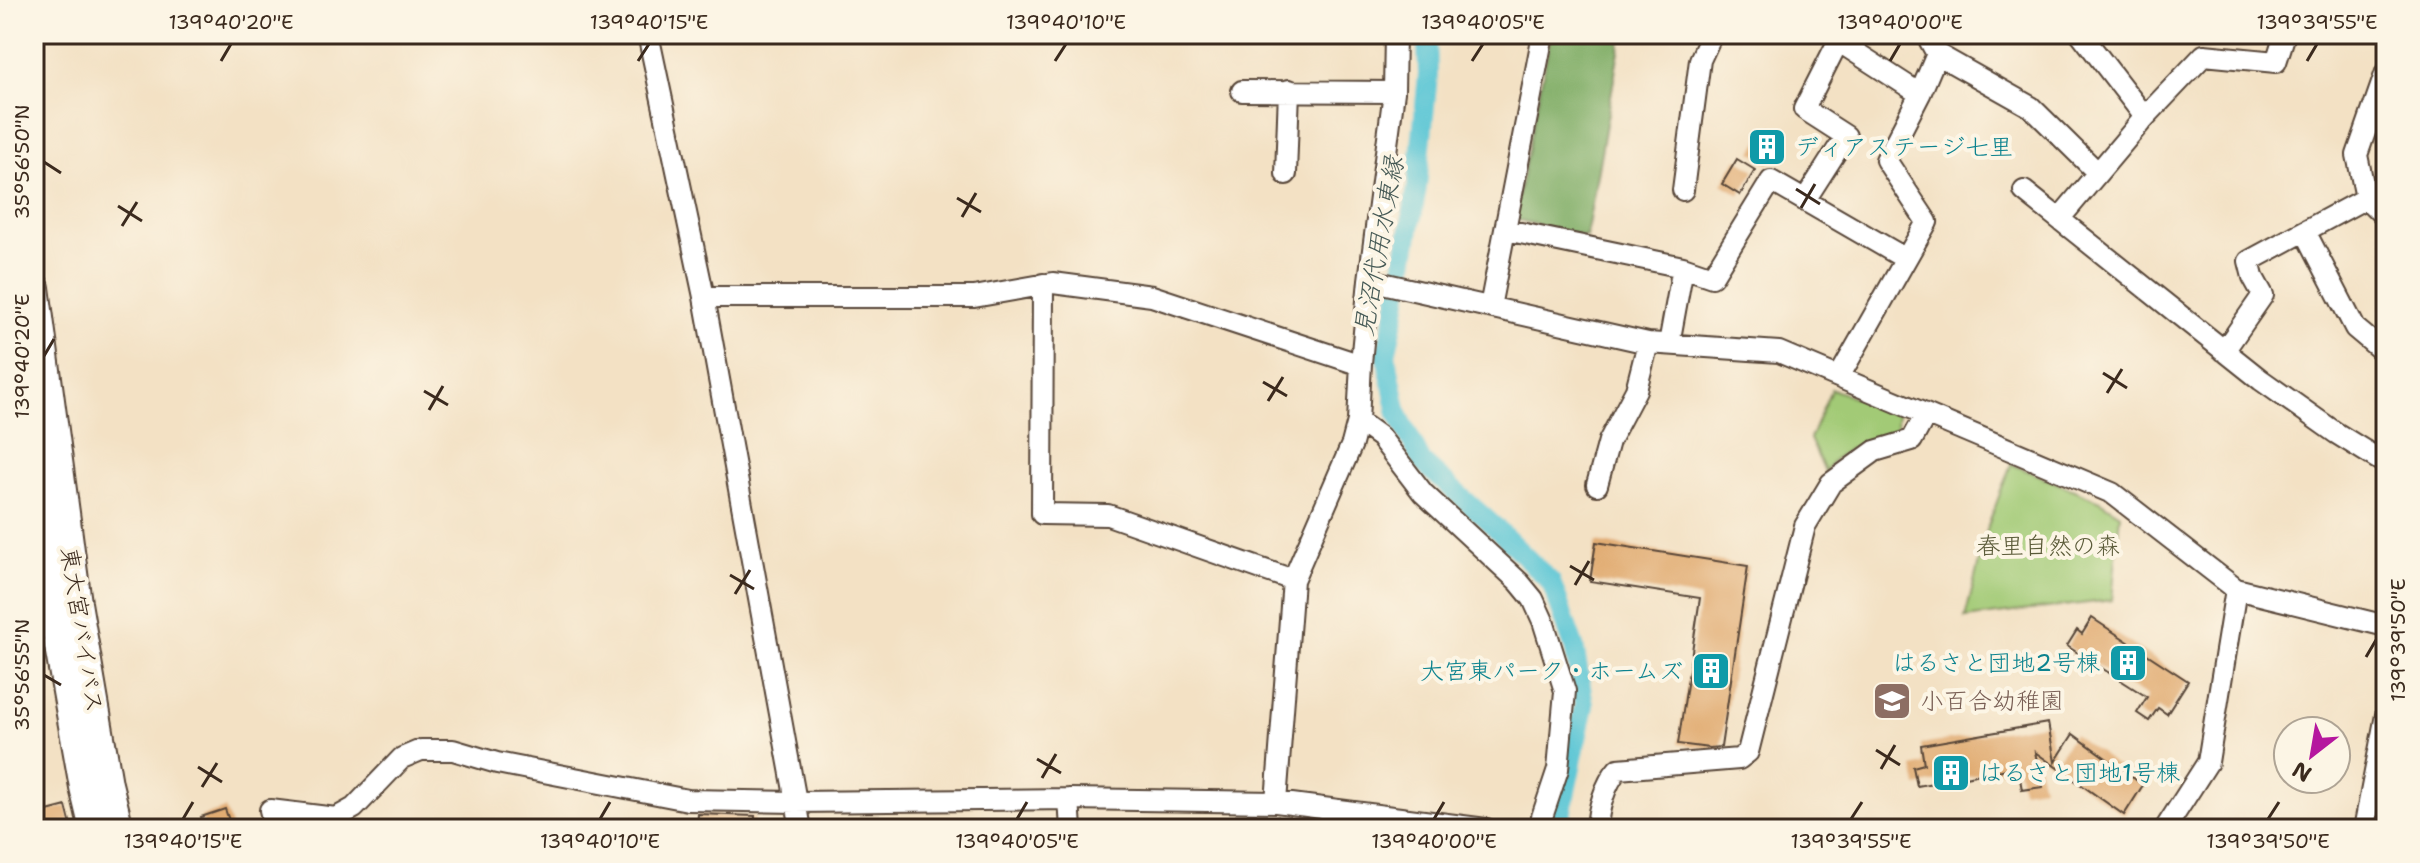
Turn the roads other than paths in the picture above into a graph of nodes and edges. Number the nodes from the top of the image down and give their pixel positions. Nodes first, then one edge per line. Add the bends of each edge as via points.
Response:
1 (648, 34) edge
2 (1395, 34) edge
3 (1543, 34) edge
4 (1712, 34) edge
5 (1926, 34) edge
6 (2081, 34) edge
7 (2285, 34) edge
8 (1840, 38) edge
9 (1937, 54) junction
10 (2386, 72) edge
11 (1289, 90) junction
12 (1242, 91) dead end
13 (1394, 92) junction
14 (1920, 94) junction
15 (2145, 117) junction
16 (2098, 173) junction
17 (1286, 174) dead end
18 (1683, 190) dead end
19 (2024, 191) dead end
20 (2366, 198) junction
21 (1805, 200) junction
22 (2386, 214) edge
23 (2060, 218) junction
24 (1506, 230) junction
25 (2305, 231) junction
26 (1906, 259) junction
27 (1683, 267) junction
28 (1376, 281) junction
29 (1043, 284) junction
30 (34, 288) edge
31 (704, 297) junction
32 (1490, 307) junction
33 (1658, 344) junction
34 (2224, 351) junction
35 (2386, 354) edge
36 (1361, 363) junction
37 (1839, 377) junction
38 (1925, 416) junction
39 (1358, 421) junction
40 (2386, 464) edge
41 (34, 480) edge
42 (1597, 485) dead end
43 (1293, 580) junction
44 (2236, 589) junction
45 (2386, 626) edge
46 (2386, 715) edge
47 (1069, 799) junction
48 (796, 802) junction
49 (1276, 802) junction
50 (95, 829) edge
51 (118, 829) edge
52 (275, 829) edge
53 (801, 829) edge
54 (1071, 829) edge
55 (1486, 829) edge
56 (1538, 829) edge
57 (1597, 829) edge
58 (2165, 829) edge
59 (2364, 829) edge

1 - 31 street
2 - 13 street
3 - 24 street
4 - 18 street via 1700,60
5 - 9 street
6 - 15 street
7 - 15 street via 2276,62 2204,55
8 - 14 street
8 - 21 street via 1804,109 1846,136
9 - 14 street
9 - 16 street via 2031,107
10 - 20 street via 2357,155
11 - 12 street
11 - 13 street
11 - 17 street
13 - 28 street
14 - 26 street via 1886,160 1927,222
15 - 16 street
16 - 23 street
19 - 23 street
20 - 22 street
20 - 25 street
21 - 26 street
21 - 27 street via 1771,181 1712,277
23 - 34 street
24 - 27 street
24 - 32 street
25 - 34 street via 2249,261 2263,295
25 - 35 street via 2355,328
26 - 37 street
27 - 33 street
28 - 32 street
28 - 36 street
29 - 31 street via 974,297
29 - 36 street via 1152,296
29 - 43 street via 1042,514 1108,515
30 - 51 highway, 東大宮バイパス via 76,603
31 - 48 street
32 - 33 street
33 - 37 street via 1779,352
33 - 42 street via 1609,441
34 - 40 street
36 - 39 street
37 - 38 street
38 - 44 street via 2112,493
38 - 57 street via 1912,440 1875,451 1831,483 1805,526 1748,752 1739,759 1618,769 1610,779
39 - 43 street
39 - 56 street via 1380,437 1423,493 1519,582 1543,621 1565,691 1558,769
41 - 50 highway, 東大宮バイパス
43 - 49 street
44 - 45 street
44 - 58 street via 2208,762
46 - 59 street
47 - 48 street
47 - 49 street
47 - 54 street
48 - 52 street via 688,800 453,750 421,750 402,758 354,808 336,818 270,810
48 - 53 street
49 - 55 street

